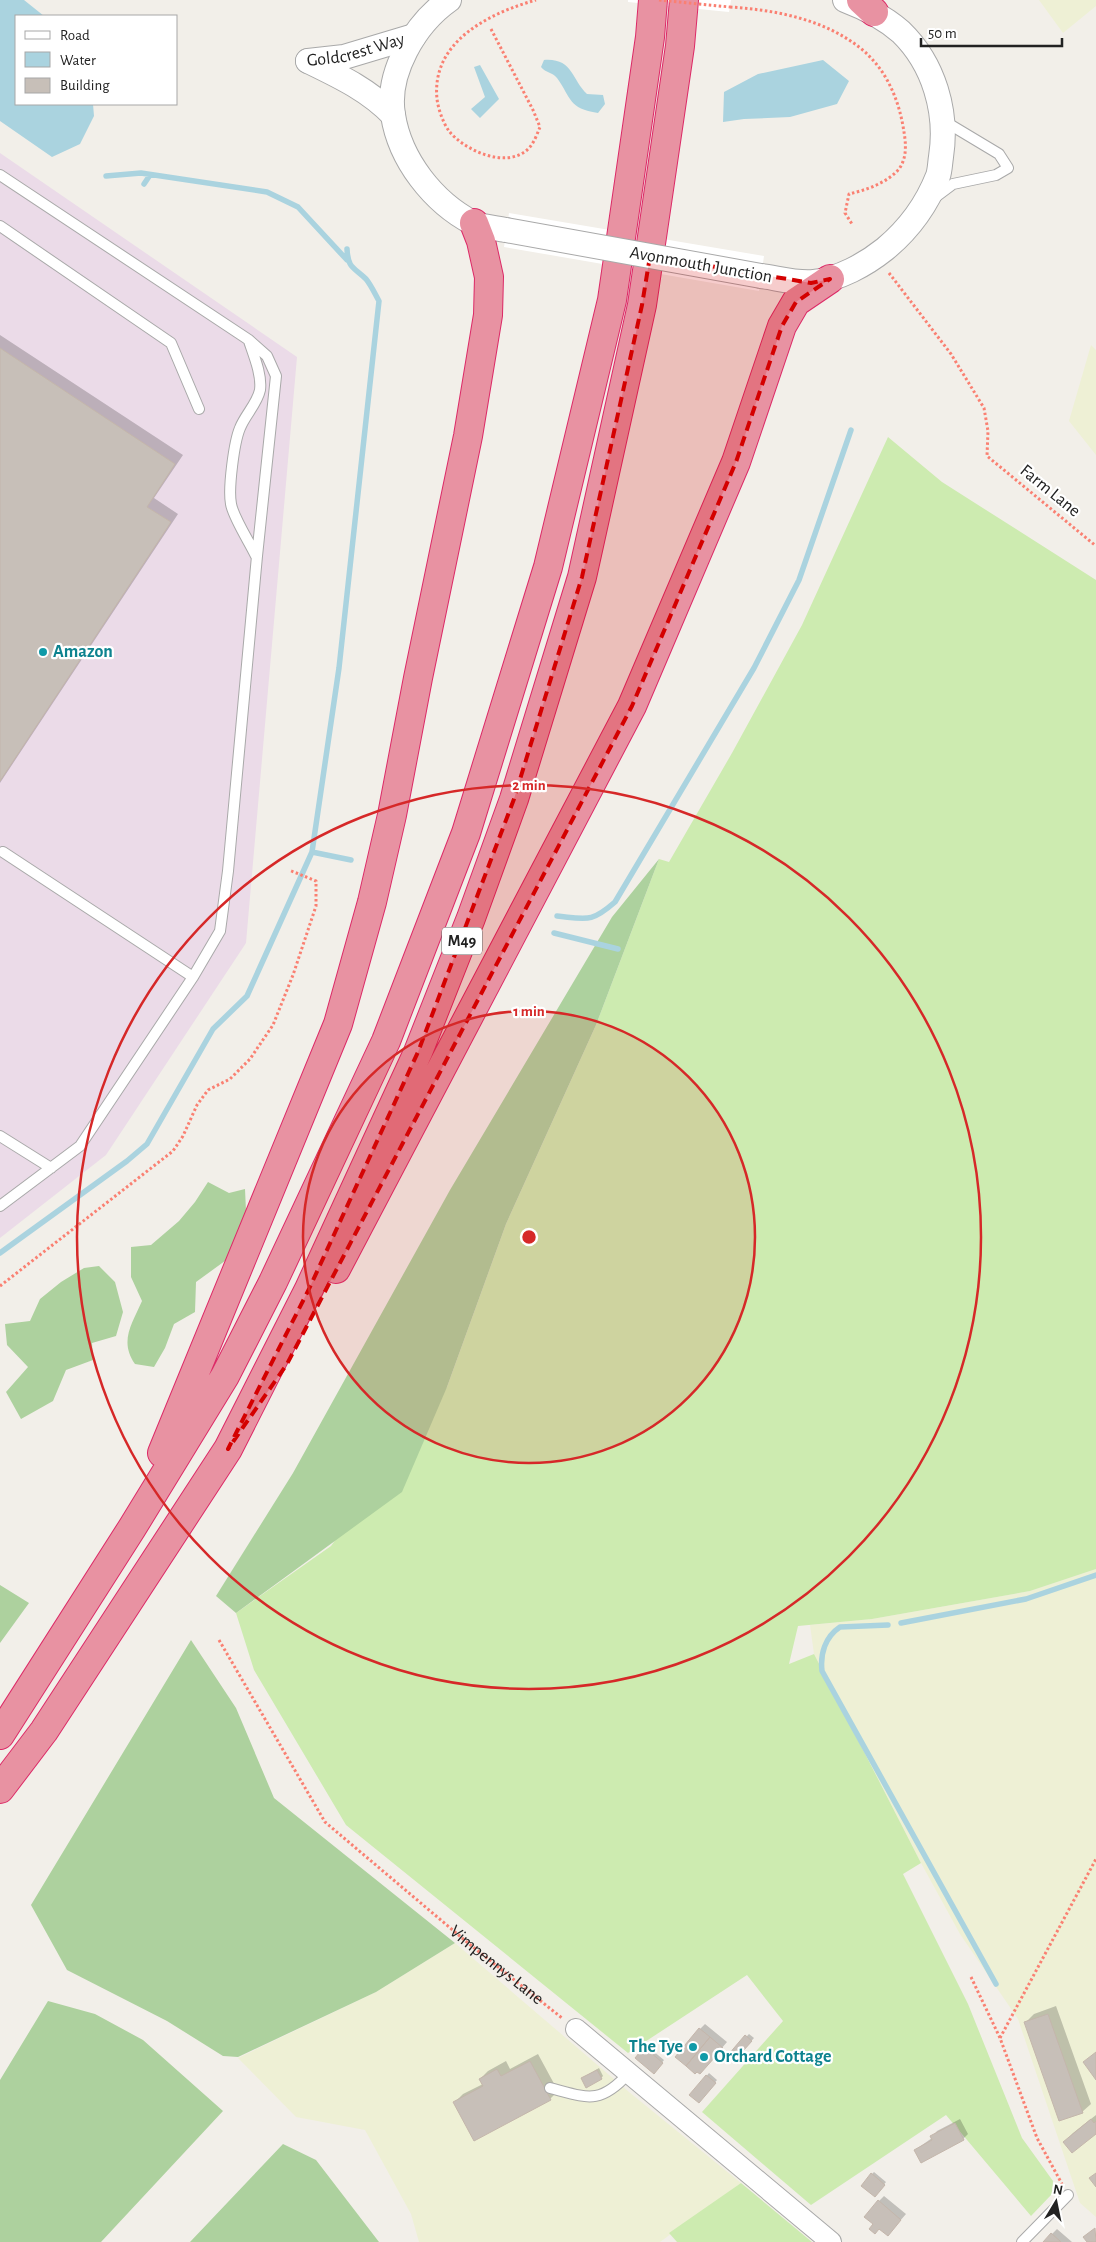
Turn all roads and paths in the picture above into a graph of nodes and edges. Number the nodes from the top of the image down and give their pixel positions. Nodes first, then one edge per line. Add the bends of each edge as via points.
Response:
1 (449, 0) edge
2 (536, 0) edge
3 (653, 0) edge
4 (659, 0) edge
5 (684, 0) edge
6 (845, 0) edge
7 (868, 6) edge
8 (491, 29) dead end
9 (414, 36) junction
10 (393, 115) junction
11 (943, 120) junction
12 (0, 174) edge
13 (920, 209) junction
14 (474, 223) junction
15 (852, 224) dead end
16 (0, 226) edge
17 (889, 273) dead end
18 (830, 279) junction
19 (249, 340) junction
20 (199, 409) dead end
21 (1096, 546) edge
22 (257, 556) junction
23 (3, 852) dead end
24 (289, 870) dead end
25 (193, 977) junction
26 (0, 1136) edge
27 (51, 1168) junction
28 (0, 1206) edge
29 (0, 1286) edge
30 (228, 1449) junction
31 (132, 1528) junction
32 (219, 1640) dead end
33 (0, 1734) edge
34 (0, 1789) edge
35 (1096, 1859) edge
36 (971, 1977) dead end
37 (576, 2029) joint
38 (1000, 2038) junction
39 (629, 2073) junction
40 (550, 2088) dead end
41 (1068, 2196) joint
42 (831, 2242) edge
43 (1022, 2242) edge

1 - 9 street, Avonmouth Junction
2 - 8 path via 514,6 476,24 453,45 438,73 438,106 448,130 471,150 500,157 516,156 528,150 540,126
3 - 31 highway, M49 via 612,300 548,566 466,833 386,1041 281,1266 225,1376
4 - 15 path, bridge via 803,19 860,48 885,76 895,93 902,116 904,156 890,177 849,194 845,213
5 - 30 highway, M49 via 642,306 582,577 514,799 472,918 418,1052 309,1289
6 - 7 street, Avonmouth Junction
7 - 11 street, Avonmouth Junction via 900,32 918,53 936,89
9 - 10 street, Avonmouth Junction via 400,60 393,89
9 - 10 street, Goldcrest Way via 344,57 308,61 361,88
10 - 14 street, Avonmouth Junction via 405,153 422,180 444,203
11 - 13 street, Avonmouth Junction via 938,175
11 - 13 lane via 999,154 1008,168 996,175 953,184
12 - 19 lane
13 - 18 street, Avonmouth Junction via 901,236 872,260
14 - 18 street, Avonmouth Junction, bridge via 761,276 811,283
14 - 31 highway, M49 via 482,241 489,277 488,315 468,436 372,902 338,1024
16 - 20 lane via 171,343
17 - 21 path, Farm Lane via 950,354 984,408 988,431 987,456
18 - 30 highway, M49 via 796,302 782,326 736,462 632,706 287,1364
19 - 22 lane via 267,356 276,376
19 - 22 lane via 256,360 260,390 240,427 230,493 231,506
22 - 25 lane via 226,896 220,931
23 - 25 lane
24 - 29 path via 316,881 316,906 273,1025 250,1059 230,1079 208,1090 173,1151
25 - 27 lane via 80,1146
26 - 27 lane
27 - 28 lane
30 - 34 highway, M49 via 44,1731
31 - 33 highway, M49
32 - 37 path, Vimpennys Lane via 325,1822
35 - 38 path
36 - 38 path
37 - 39 street
38 - 41 path via 1037,2138
39 - 40 lane via 617,2086 600,2096 588,2097
39 - 42 street
41 - 43 lane

